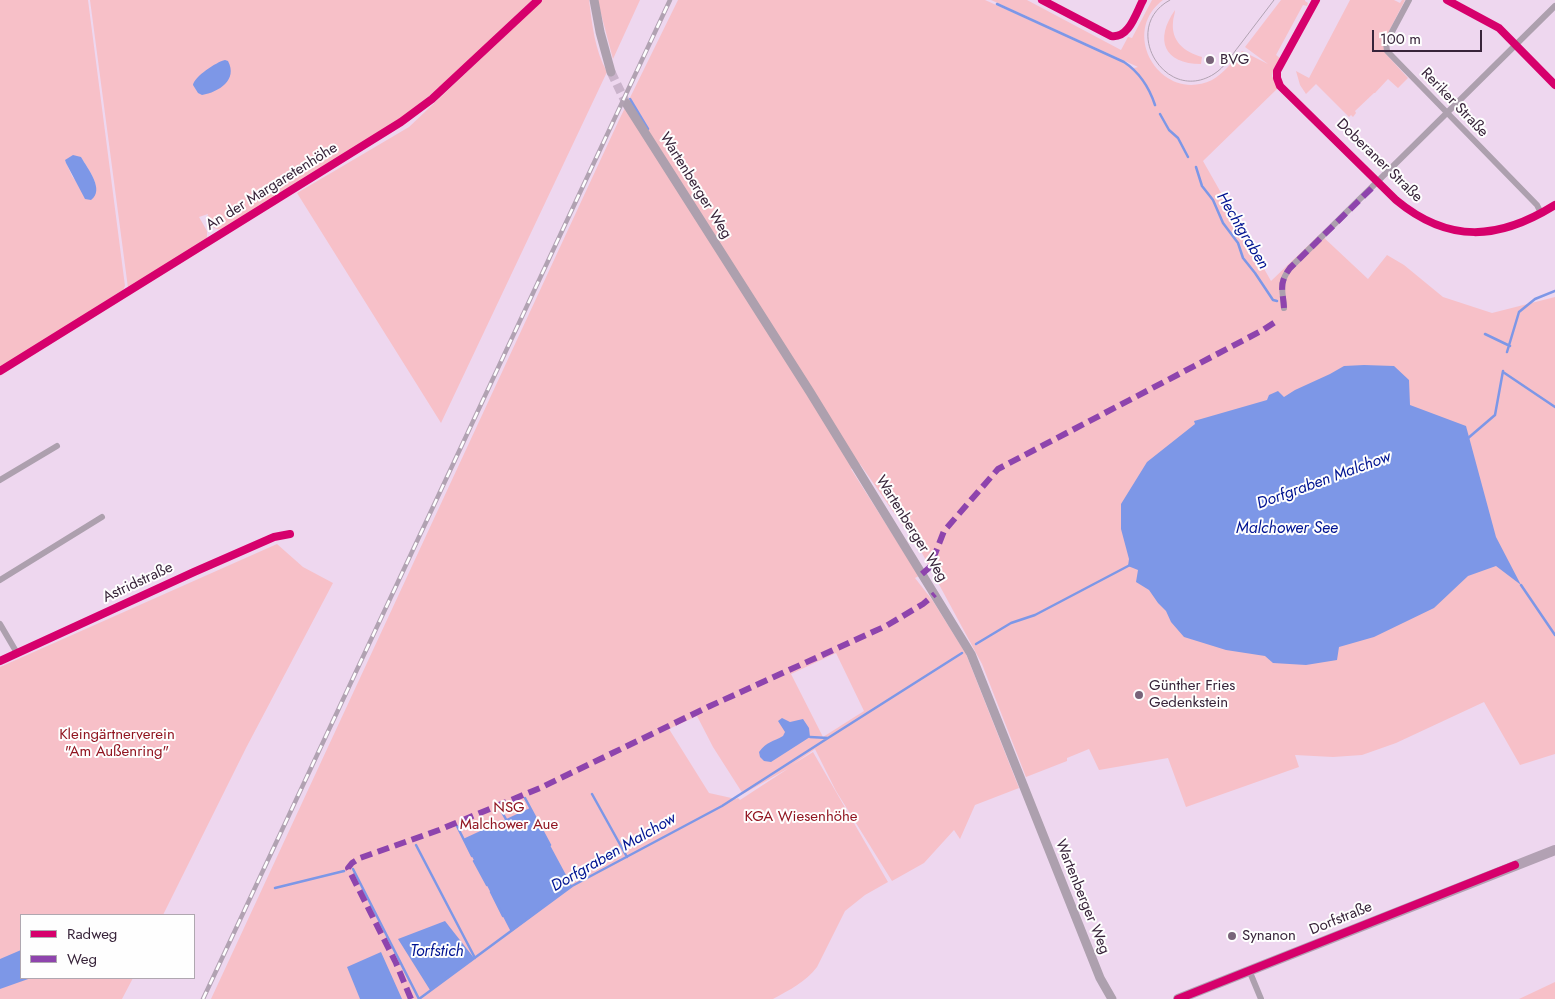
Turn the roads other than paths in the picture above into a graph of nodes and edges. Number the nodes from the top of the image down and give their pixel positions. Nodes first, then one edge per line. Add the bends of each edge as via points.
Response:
1 (538, 0) edge
2 (594, 0) edge
3 (1042, 0) edge
4 (1143, 0) edge
5 (1316, 0) edge
6 (1409, 0) edge
7 (1447, 0) edge
8 (1555, 6) edge
9 (1515, 44) junction
10 (611, 72) tunnel mouth
11 (1555, 85) edge
12 (626, 103) tunnel mouth
13 (1446, 112) junction
14 (1378, 182) junction
15 (1555, 205) edge
16 (1541, 213) junction
17 (1284, 308) dead end
18 (0, 371) edge
19 (57, 446) dead end
20 (0, 480) edge
21 (102, 517) dead end
22 (290, 534) dead end
23 (0, 580) edge
24 (0, 624) edge
25 (18, 653) junction
26 (0, 661) edge
27 (1555, 850) edge
28 (1249, 970) junction
29 (1112, 999) edge
30 (1178, 999) edge
31 (1261, 999) edge

1 - 18 street, An der Margaretenhöhe via 432,99 401,122
2 - 10 main road
3 - 4 street via 1116,37 1127,31
5 - 14 street, Doberaner Straße via 1277,71 1277,78 1280,86
6 - 13 street, Reriker Straße via 1386,47
7 - 9 street via 1495,25
8 - 9 street
9 - 11 street
9 - 13 street
12 - 29 main road, Wartenberger Weg via 971,654 1100,978
13 - 14 street
13 - 16 street, Reriker Straße via 1537,205
14 - 16 street, Doberaner Straße via 1407,209 1431,223 1452,230 1497,230
14 - 17 street via 1290,268 1281,286
15 - 16 street, Doberaner Straße
19 - 20 street
21 - 23 street
22 - 25 street, Astridstraße via 194,572
24 - 25 street
25 - 26 street, Astridstraße
27 - 28 main road, Dorfstraße
28 - 30 main road, Dorfstraße
28 - 31 street

